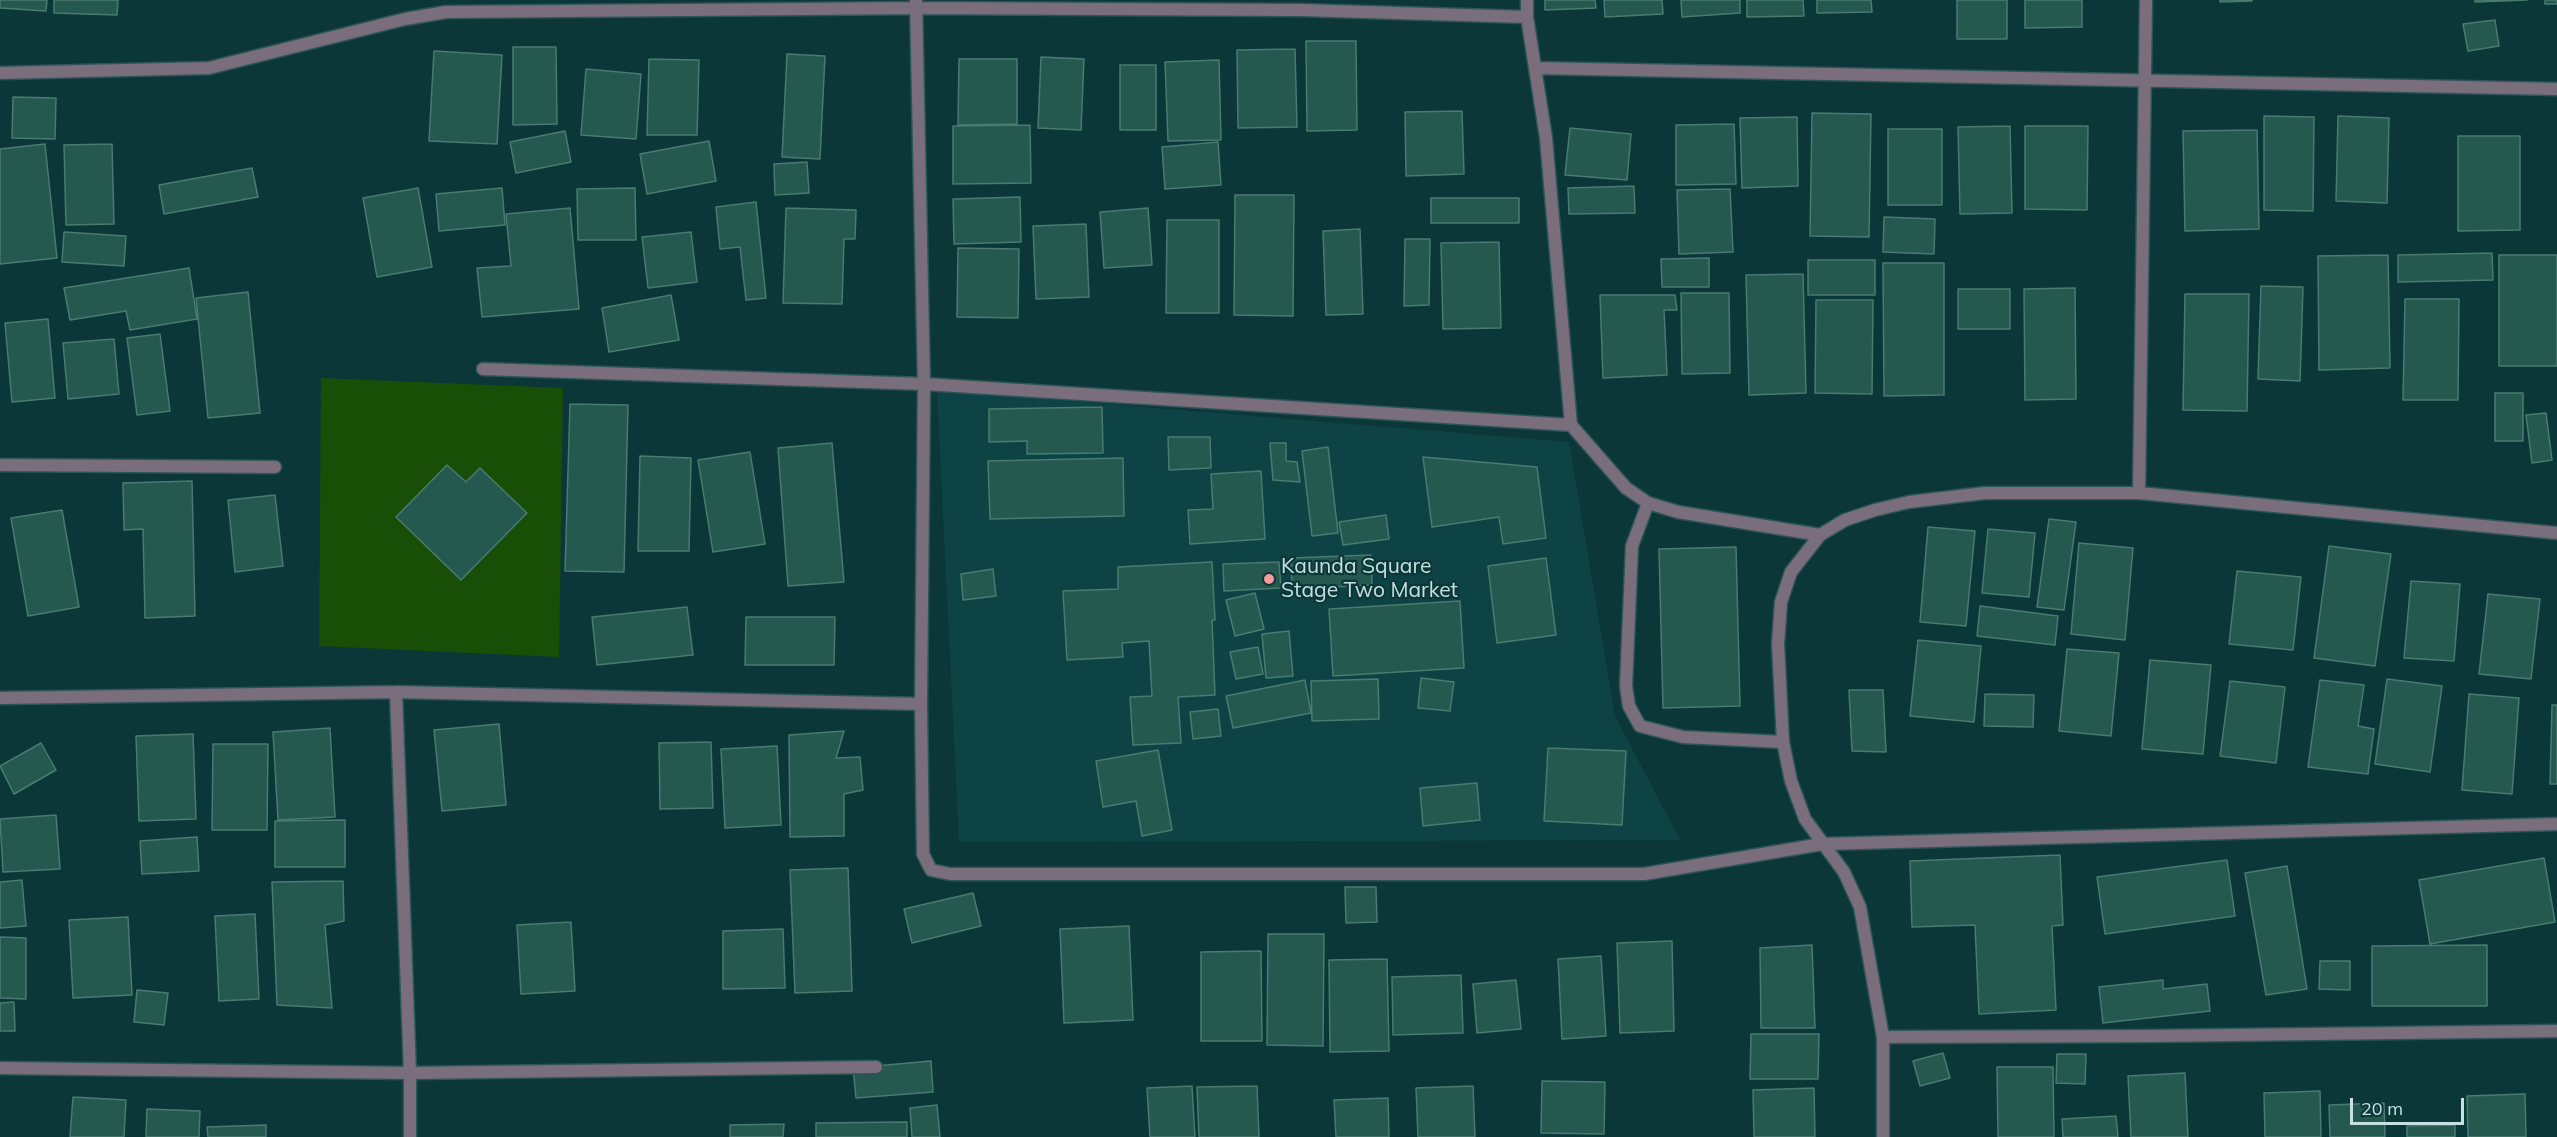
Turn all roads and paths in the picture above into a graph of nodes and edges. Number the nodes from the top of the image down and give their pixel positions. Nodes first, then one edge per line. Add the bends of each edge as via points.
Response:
1 (1527, 0) edge
2 (2146, 0) edge
3 (916, 4) edge
4 (1527, 17) junction
5 (1536, 68) junction
6 (0, 73) edge
7 (2146, 81) junction
8 (2557, 89) edge
9 (483, 369) dead end
10 (924, 384) junction
11 (1571, 425) junction
12 (0, 465) edge
13 (275, 467) dead end
14 (2139, 493) junction
15 (1648, 503) junction
16 (2557, 533) edge
17 (1820, 535) junction
18 (396, 692) junction
19 (0, 698) edge
20 (921, 704) junction
21 (1783, 742) junction
22 (2557, 824) edge
23 (1822, 844) junction
24 (2557, 1031) edge
25 (1883, 1037) junction
26 (876, 1067) dead end
27 (0, 1068) edge
28 (410, 1072) junction
29 (410, 1137) edge
30 (1883, 1137) edge

1 - 4 street
2 - 7 street
3 - 4 street
3 - 6 street via 446,12 209,68
3 - 10 street
4 - 5 street
5 - 7 street
5 - 11 street via 1546,138
7 - 8 street
7 - 14 street
9 - 10 street
10 - 11 street
10 - 20 street
11 - 15 street via 1626,488
12 - 13 street
14 - 16 street
14 - 17 street via 1984,493 1943,497 1845,520
15 - 17 street via 1678,512
15 - 21 street via 1632,546 1626,686 1629,706 1640,726 1683,737
17 - 21 street via 1791,572 1781,602 1778,644
18 - 19 street
18 - 20 street
18 - 28 street
20 - 23 street via 923,854 931,870 939,873 1644,874
21 - 23 street via 1791,781
22 - 23 street
23 - 25 street via 1844,872 1860,907
24 - 25 street
25 - 30 street
26 - 28 street
27 - 28 street
28 - 29 street

